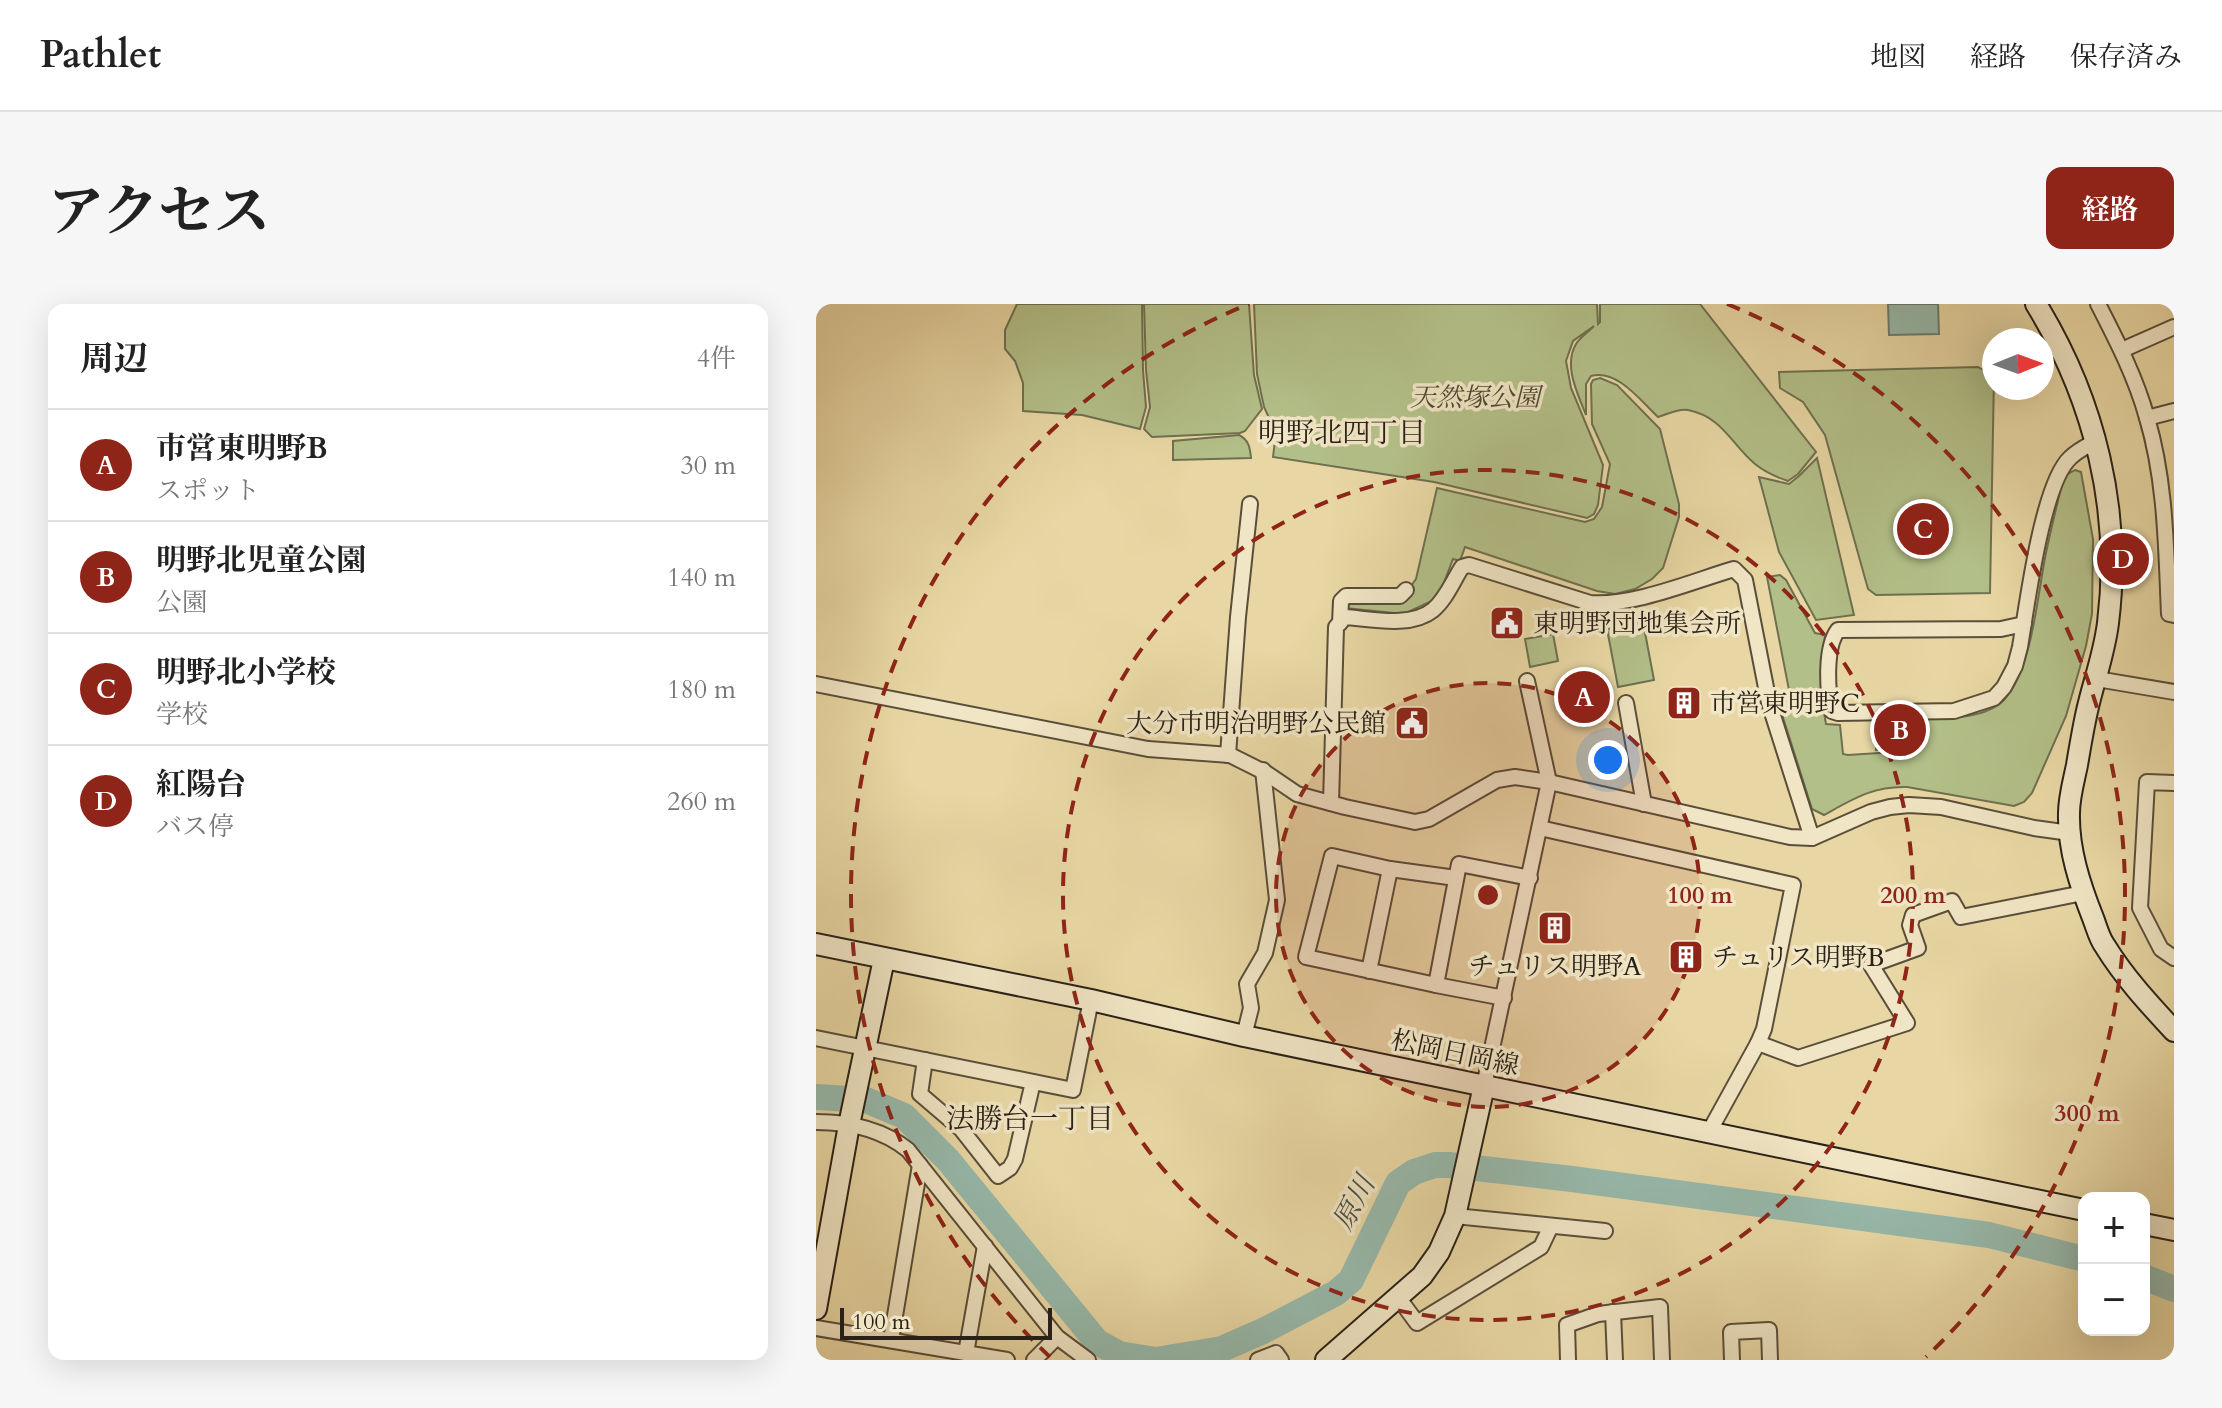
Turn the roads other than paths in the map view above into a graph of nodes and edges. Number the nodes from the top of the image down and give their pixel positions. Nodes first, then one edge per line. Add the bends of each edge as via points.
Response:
1 (2036, 304) edge
2 (2098, 304) edge
3 (2174, 327) edge
4 (2122, 350) junction
5 (2174, 411) edge
6 (2147, 418) junction
7 (2096, 441) junction
8 (1250, 504) dead end
9 (1406, 590) dead end
10 (2174, 615) edge
11 (1340, 623) junction
12 (2024, 624) junction
13 (2097, 679) junction
14 (1527, 681) dead end
15 (816, 684) edge
16 (2174, 692) edge
17 (1626, 703) dead end
18 (1228, 755) junction
19 (1263, 770) junction
20 (1549, 782) junction
21 (2174, 783) edge
22 (1331, 803) junction
23 (1644, 804) junction
24 (1540, 828) junction
25 (2070, 833) junction
26 (1812, 838) junction
27 (1390, 869) junction
28 (1456, 878) junction
29 (1530, 878) junction
30 (2083, 893) junction
31 (816, 944) edge
32 (2174, 958) edge
33 (884, 959) junction
34 (1369, 971) junction
35 (1436, 985) junction
36 (1504, 998) junction
37 (1091, 1000) junction
38 (2174, 1031) edge
39 (1244, 1036) junction
40 (816, 1039) edge
41 (1758, 1043) junction
42 (867, 1048) junction
43 (925, 1060) junction
44 (1033, 1082) junction
45 (1484, 1086) junction
46 (850, 1118) junction
47 (816, 1122) edge
48 (1709, 1132) junction
49 (920, 1165) junction
50 (2078, 1209) edge
51 (1455, 1216) junction
52 (2150, 1225) edge
53 (1551, 1226) junction
54 (2174, 1230) edge
55 (1605, 1231) dead end
56 (985, 1246) junction
57 (1398, 1297) junction
58 (816, 1309) edge
59 (1613, 1312) junction
60 (816, 1328) edge
61 (1057, 1337) junction
62 (891, 1340) junction
63 (966, 1353) junction
64 (1007, 1360) edge
65 (1034, 1360) edge
66 (1088, 1360) edge
67 (1258, 1360) edge
68 (1281, 1360) edge
69 (1326, 1360) edge
70 (1568, 1360) edge
71 (1615, 1360) edge
72 (1662, 1360) edge
73 (1732, 1360) edge
74 (1770, 1360) edge

1 - 7 street via 2074,376
2 - 4 street
3 - 4 street
4 - 6 street
5 - 6 street
6 - 10 street via 2163,498 2169,614
7 - 12 street via 2068,459 2058,474 2045,513
7 - 13 street via 2112,547 2108,622
8 - 18 street
9 - 11 street via 1400,596 1346,596
11 - 22 street
11 - 26 street via 1345,617 1419,618 1440,602 1462,567 1469,565 1607,604 1734,569 1745,580 1769,703
12 - 12 street via 2001,629 1838,630 1831,639 1832,711 1954,711 1994,698 2015,666
13 - 16 street
13 - 25 street via 2069,810
14 - 20 street
15 - 18 street via 1148,749
17 - 23 street
18 - 19 street
19 - 22 street via 1297,794
19 - 39 street via 1277,900 1265,953 1247,984 1251,1008
20 - 22 street via 1497,780 1415,822
20 - 23 street
20 - 24 street
21 - 32 street via 2147,782 2140,908 2161,949
23 - 26 street
24 - 29 street
24 - 41 street via 1793,885
25 - 26 street via 1909,805 1871,812
25 - 30 street
27 - 28 street
27 - 34 street
27 - 34 street via 1332,856 1306,957
28 - 29 street via 1459,864
28 - 35 street
29 - 36 street
30 - 38 street via 2103,945
30 - 41 street via 1961,917 1952,901 1916,913 1910,923 1918,948 1871,965 1907,1023 1798,1058
31 - 33 street, 松岡日岡線
33 - 37 street, 松岡日岡線
33 - 42 street
34 - 35 street
35 - 36 street
36 - 45 street
37 - 39 street, 松岡日岡線
37 - 44 street via 1073,1090
39 - 45 street, 松岡日岡線
40 - 42 street
41 - 48 street
42 - 43 street
42 - 46 street
43 - 44 street
43 - 44 street via 920,1094 961,1129 998,1176 1015,1159
45 - 48 street, 松岡日岡線
45 - 51 street
46 - 47 street
46 - 49 street via 890,1137
46 - 58 street
48 - 50 street, 松岡日岡線
49 - 56 street
49 - 62 street
51 - 53 street
51 - 57 street via 1439,1252
52 - 54 street
53 - 55 street
53 - 57 street via 1541,1247 1417,1323
56 - 61 street
56 - 63 street
57 - 69 street
59 - 70 street via 1567,1325
59 - 71 street
59 - 72 street via 1660,1307
60 - 62 street
61 - 65 street
61 - 66 street
62 - 63 street
63 - 64 street
67 - 68 street via 1276,1353
73 - 74 street via 1731,1332 1769,1330

